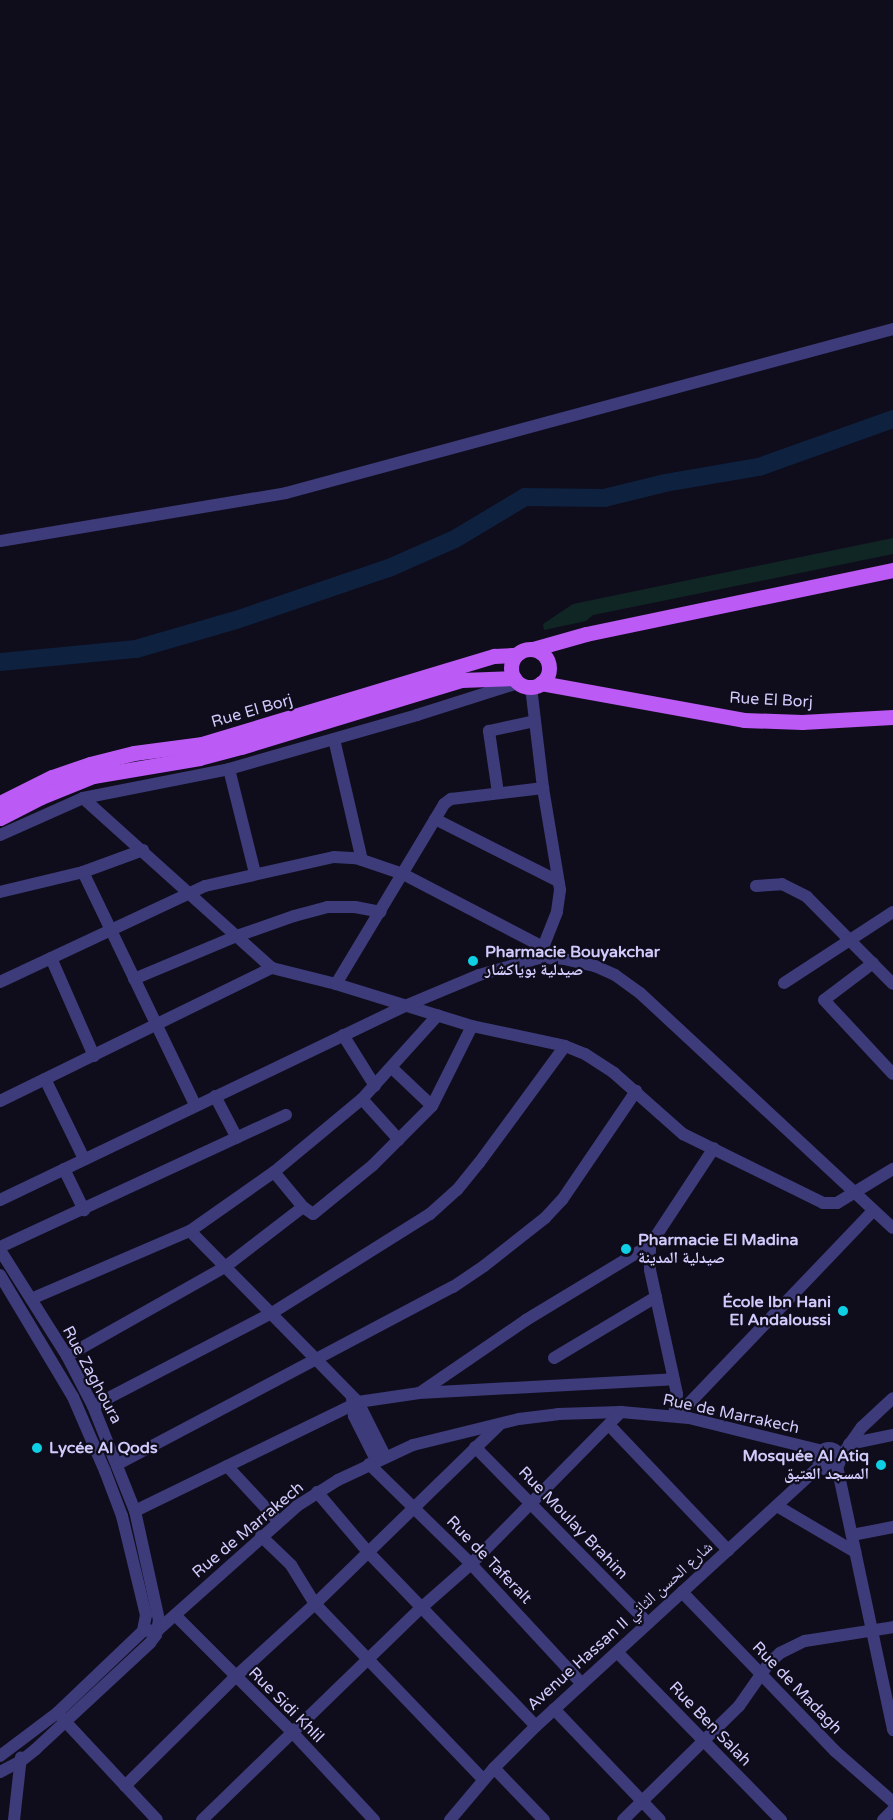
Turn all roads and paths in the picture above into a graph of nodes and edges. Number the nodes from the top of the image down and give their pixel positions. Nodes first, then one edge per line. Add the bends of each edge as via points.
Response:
1 (893, 329) edge
2 (0, 541) edge
3 (893, 570) edge
4 (533, 649) junction
5 (516, 655) junction
6 (526, 683) junction
7 (893, 717) edge
8 (535, 721) junction
9 (334, 739) junction
10 (229, 769) junction
11 (543, 788) junction
12 (498, 794) junction
13 (83, 798) junction
14 (0, 803) edge
15 (0, 818) edge
16 (435, 819) junction
17 (0, 835) edge
18 (143, 850) junction
19 (362, 860) junction
20 (83, 872) junction
21 (255, 873) junction
22 (403, 874) junction
23 (558, 881) junction
24 (756, 886) dead end
25 (0, 892) edge
26 (190, 892) junction
27 (381, 912) junction
28 (893, 912) edge
29 (111, 929) junction
30 (237, 936) junction
31 (850, 939) junction
32 (541, 953) junction
33 (51, 958) junction
34 (873, 963) junction
35 (272, 968) junction
36 (134, 979) junction
37 (0, 982) edge
38 (784, 983) dead end
39 (336, 984) junction
40 (893, 984) edge
41 (405, 1006) junction
42 (438, 1015) junction
43 (156, 1026) junction
44 (472, 1026) junction
45 (343, 1035) junction
46 (565, 1046) junction
47 (94, 1056) junction
48 (392, 1068) junction
49 (893, 1074) edge
50 (45, 1079) junction
51 (375, 1086) junction
52 (636, 1091) junction
53 (215, 1096) junction
54 (362, 1099) junction
55 (0, 1101) edge
56 (195, 1105) junction
57 (432, 1106) junction
58 (286, 1115) dead end
59 (237, 1138) junction
60 (399, 1140) junction
61 (714, 1148) junction
62 (84, 1159) junction
63 (64, 1169) junction
64 (893, 1169) edge
65 (274, 1172) junction
66 (855, 1193) junction
67 (0, 1200) edge
68 (303, 1207) junction
69 (84, 1210) junction
70 (873, 1211) junction
71 (890, 1222) edge
72 (190, 1232) junction
73 (650, 1245) junction
74 (0, 1249) edge
75 (225, 1267) junction
76 (0, 1275) edge
77 (656, 1297) junction
78 (31, 1299) junction
79 (272, 1312) junction
80 (67, 1356) junction
81 (554, 1358) dead end
82 (318, 1359) junction
83 (674, 1379) junction
84 (419, 1393) junction
85 (893, 1398) edge
86 (354, 1401) junction
87 (93, 1406) junction
88 (621, 1412) junction
89 (675, 1416) junction
90 (500, 1423) junction
91 (609, 1425) junction
92 (862, 1427) junction
93 (893, 1435) edge
94 (849, 1444) junction
95 (475, 1447) junction
96 (825, 1450) junction
97 (376, 1460) junction
98 (839, 1462) junction
99 (118, 1464) junction
100 (227, 1466) junction
101 (820, 1466) junction
102 (317, 1492) junction
103 (531, 1504) junction
104 (414, 1506) junction
105 (777, 1506) junction
106 (135, 1511) junction
107 (278, 1521) junction
108 (893, 1527) edge
109 (852, 1534) junction
110 (261, 1536) junction
111 (728, 1550) junction
112 (367, 1551) junction
113 (855, 1551) junction
114 (471, 1564) junction
115 (682, 1592) junction
116 (315, 1604) junction
117 (421, 1608) junction
118 (175, 1614) junction
119 (648, 1623) junction
120 (893, 1627) edge
121 (158, 1630) junction
122 (143, 1631) junction
123 (872, 1631) junction
124 (617, 1652) junction
125 (369, 1659) junction
126 (761, 1675) junction
127 (235, 1677) junction
128 (582, 1684) junction
129 (554, 1709) junction
130 (57, 1713) junction
131 (66, 1723) junction
132 (536, 1726) junction
133 (893, 1730) edge
134 (293, 1733) junction
135 (704, 1741) junction
136 (19, 1744) junction
137 (0, 1756) edge
138 (21, 1761) junction
139 (494, 1768) junction
140 (0, 1772) edge
141 (483, 1779) junction
142 (125, 1786) junction
143 (642, 1801) junction
144 (893, 1802) edge
145 (893, 1810) edge
146 (14, 1820) edge
147 (157, 1820) edge
148 (202, 1820) edge
149 (374, 1820) edge
150 (450, 1820) edge
151 (544, 1820) edge
152 (623, 1820) edge
153 (660, 1820) edge
154 (781, 1820) edge
155 (883, 1820) edge

1 - 2 street via 286,493
3 - 4 main road via 586,634
4 - 5 main road
4 - 6 main road via 544,655 549,667
5 - 6 main road via 511,666
5 - 14 main road, Rue El Borj via 494,656 202,744 134,753 90,764 52,777
6 - 7 main road, Rue El Borj via 744,720 802,722
6 - 8 street
6 - 9 street
6 - 15 main road, Rue El Borj via 461,680 199,758 93,776
8 - 11 street
8 - 12 street via 489,731
9 - 10 street
9 - 19 street
10 - 13 street
10 - 21 street
11 - 12 street
11 - 23 street
12 - 16 street via 451,799
13 - 17 street
13 - 18 street
16 - 22 street
16 - 23 street
18 - 20 street
18 - 26 street
19 - 21 street via 334,857
19 - 22 street
20 - 25 street
20 - 29 street
21 - 26 street
22 - 27 street
22 - 32 street
23 - 32 street via 560,902
24 - 31 street via 782,884 796,889
26 - 29 street
26 - 30 street
27 - 30 street via 327,907
27 - 39 street
28 - 31 street
29 - 33 street
29 - 36 street
30 - 35 street
30 - 36 street
31 - 34 street
31 - 38 street
32 - 41 street
32 - 66 street via 595,966 640,993
33 - 37 street
33 - 47 street
34 - 40 street
34 - 49 street via 824,1000
35 - 39 street
35 - 43 street
36 - 43 street
39 - 41 street
41 - 42 street
41 - 45 street
42 - 44 street
42 - 48 street
43 - 47 street
43 - 56 street
44 - 46 street
44 - 57 street
45 - 51 street
45 - 53 street
46 - 52 street via 601,1063
46 - 79 street via 457,1190 430,1214
47 - 50 street
48 - 51 street
48 - 57 street
50 - 55 street
50 - 62 street
51 - 54 street
52 - 61 street via 674,1128
52 - 82 street via 586,1166 545,1218 453,1287
53 - 56 street
53 - 59 street
54 - 60 street
54 - 65 street
56 - 62 street
57 - 60 street
58 - 59 street
59 - 69 street
60 - 68 street via 313,1214
61 - 66 street via 823,1203 837,1203
61 - 73 street
62 - 63 street
63 - 67 street
63 - 69 street
64 - 66 street
65 - 68 street
65 - 72 street
66 - 70 street
68 - 75 street
69 - 74 street
70 - 71 street
70 - 89 street
72 - 75 street
72 - 78 street
73 - 77 street
73 - 84 street via 526,1320
74 - 78 street, Rue Zaghoura
75 - 79 street
75 - 80 street
76 - 122 street, Rue Zaghoura via 73,1397 105,1471 122,1516 146,1615
77 - 81 street
77 - 83 street
78 - 80 street, Rue Zaghoura
79 - 82 street
79 - 87 street
80 - 87 street, Rue Zaghoura
82 - 86 street
82 - 99 street
83 - 84 street
83 - 89 street
84 - 86 street
85 - 92 street
86 - 97 street
86 - 100 street
87 - 99 street, Rue Zaghoura
88 - 89 street, Rue de Marrakech
88 - 90 street, Rue de Marrakech via 558,1414
88 - 91 street
89 - 96 street, Rue de Marrakech
90 - 95 street
90 - 97 street, Rue de Marrakech via 441,1436
91 - 103 street
91 - 111 street
92 - 94 street
92 - 96 street
93 - 94 street
94 - 98 street
95 - 103 street, Rue Moulay Brahim
95 - 104 street
96 - 98 street via 837,1452
96 - 101 street via 819,1458
97 - 102 street, Rue de Marrakech
97 - 104 street, Rue de Taferalt
98 - 101 street via 827,1470
98 - 109 street
99 - 106 street, Rue Zaghoura
100 - 106 street
100 - 107 street
101 - 105 street, Avenue Hassan II شارع الحسن الثاني
102 - 107 street, Rue de Marrakech
102 - 112 street
103 - 114 street
103 - 119 street, Rue Moulay Brahim
104 - 112 street
104 - 114 street, Rue de Taferalt
105 - 111 street, Avenue Hassan II شارع الحسن الثاني
105 - 113 street
106 - 121 street, Rue Zaghoura via 157,1604
107 - 110 street, Rue de Marrakech
108 - 109 street
109 - 113 street
110 - 116 street via 291,1565
110 - 118 street, Rue de Marrakech
111 - 115 street, Avenue Hassan II شارع الحسن الثاني
112 - 116 street
112 - 117 street
113 - 123 street
114 - 117 street
114 - 128 street, Rue de Taferalt
115 - 119 street, Avenue Hassan II شارع الحسن الثاني
115 - 126 street, Rue de Madagh
116 - 125 street
116 - 127 street
117 - 125 street
117 - 132 street
118 - 121 street, Rue de Marrakech
118 - 127 street, Rue Sidi Khlil
119 - 124 street, Avenue Hassan II شارع الحسن الثاني
120 - 123 street
121 - 122 street
121 - 131 street, Rue de Marrakech via 150,1643
122 - 130 street
123 - 126 street via 792,1646 770,1662
123 - 133 street
124 - 128 street, Avenue Hassan II شارع الحسن الثاني
124 - 135 street, Rue Ben Salah
125 - 134 street
125 - 141 street
126 - 135 street via 739,1706
126 - 144 street, Rue de Madagh via 835,1751
127 - 134 street, Rue Sidi Khlil
127 - 142 street
128 - 129 street, Avenue Hassan II شارع الحسن الثاني
129 - 132 street, Avenue Hassan II شارع الحسن الثاني
129 - 143 street
130 - 131 street
130 - 136 street
131 - 138 street, Rue de Marrakech
131 - 142 street
132 - 139 street, Avenue Hassan II شارع الحسن الثاني
134 - 148 street
134 - 149 street, Rue Sidi Khlil
135 - 143 street
135 - 154 street, Rue Ben Salah
136 - 137 street
136 - 138 street
138 - 140 street, Rue de Marrakech
138 - 146 street
139 - 141 street, Avenue Hassan II شارع الحسن الثاني
139 - 151 street
141 - 150 street, Avenue Hassan II شارع الحسن الثاني
142 - 147 street
143 - 152 street
143 - 153 street
145 - 155 street

